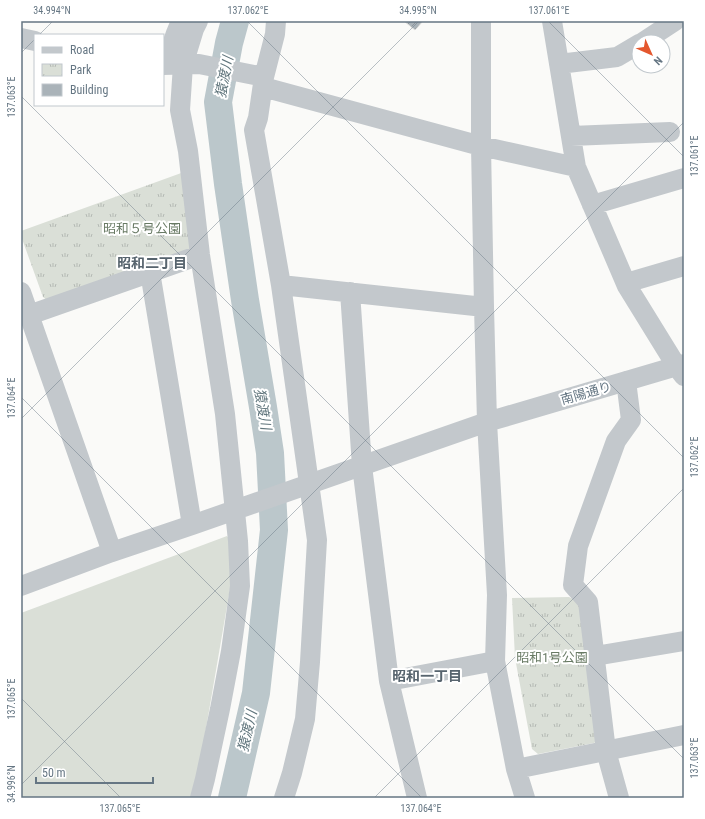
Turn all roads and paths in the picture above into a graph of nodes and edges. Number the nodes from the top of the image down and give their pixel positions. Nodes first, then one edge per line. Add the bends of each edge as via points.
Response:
1 (181, 21) edge
2 (198, 21) edge
3 (276, 21) edge
4 (481, 21) edge
5 (552, 21) edge
6 (675, 21) edge
7 (655, 34) edge
8 (21, 38) edge
9 (34, 41) edge
10 (631, 48) edge
11 (559, 64) junction
12 (177, 65) edge
13 (263, 82) junction
14 (670, 132) dead end
15 (571, 136) junction
16 (481, 146) junction
17 (576, 167) junction
18 (684, 178) edge
19 (592, 206) junction
20 (200, 255) junction
21 (684, 266) edge
22 (150, 272) junction
23 (626, 283) junction
24 (282, 284) junction
25 (21, 292) edge
26 (350, 292) junction
27 (484, 307) junction
28 (29, 315) junction
29 (682, 369) edge
30 (626, 381) junction
31 (488, 422) junction
32 (362, 466) junction
33 (306, 486) junction
34 (239, 509) junction
35 (192, 525) junction
36 (112, 552) junction
37 (21, 586) edge
38 (684, 641) edge
39 (595, 656) junction
40 (494, 661) junction
41 (389, 681) junction
42 (684, 735) edge
43 (606, 751) junction
44 (516, 769) junction
45 (200, 798) edge
46 (284, 798) edge
47 (416, 798) edge
48 (525, 798) edge
49 (619, 798) edge

1 - 12 street via 176,33
2 - 12 street
3 - 13 street
4 - 16 street
5 - 11 street
6 - 7 street
8 - 9 street
10 - 11 street via 617,56
11 - 15 street
12 - 13 street
12 - 20 street via 180,110 188,151
13 - 16 street
13 - 24 street via 254,130
14 - 15 street
15 - 17 street
16 - 17 street
16 - 27 street
17 - 19 street
18 - 19 street
19 - 23 street
20 - 22 street
20 - 34 street
21 - 23 street
22 - 28 street
22 - 35 street
23 - 29 street
24 - 26 street
24 - 33 street
25 - 28 street
26 - 27 street
26 - 32 street
27 - 31 street
28 - 36 street
29 - 30 street, 南陽通り
30 - 31 street, 南陽通り
30 - 39 street via 631,420 616,441 578,546 573,585 588,602
31 - 32 street, 南陽通り
31 - 40 street via 497,595
32 - 33 street, 南陽通り
32 - 41 street
33 - 34 street, 南陽通り
33 - 46 street via 317,540 306,719
34 - 35 street, 南陽通り
34 - 45 street via 240,586 231,651
35 - 36 street, 南陽通り
36 - 37 street, 南陽通り
38 - 39 street
39 - 43 street
40 - 41 street
40 - 44 street
41 - 47 street
42 - 43 street
43 - 44 street
43 - 49 street
44 - 48 street

